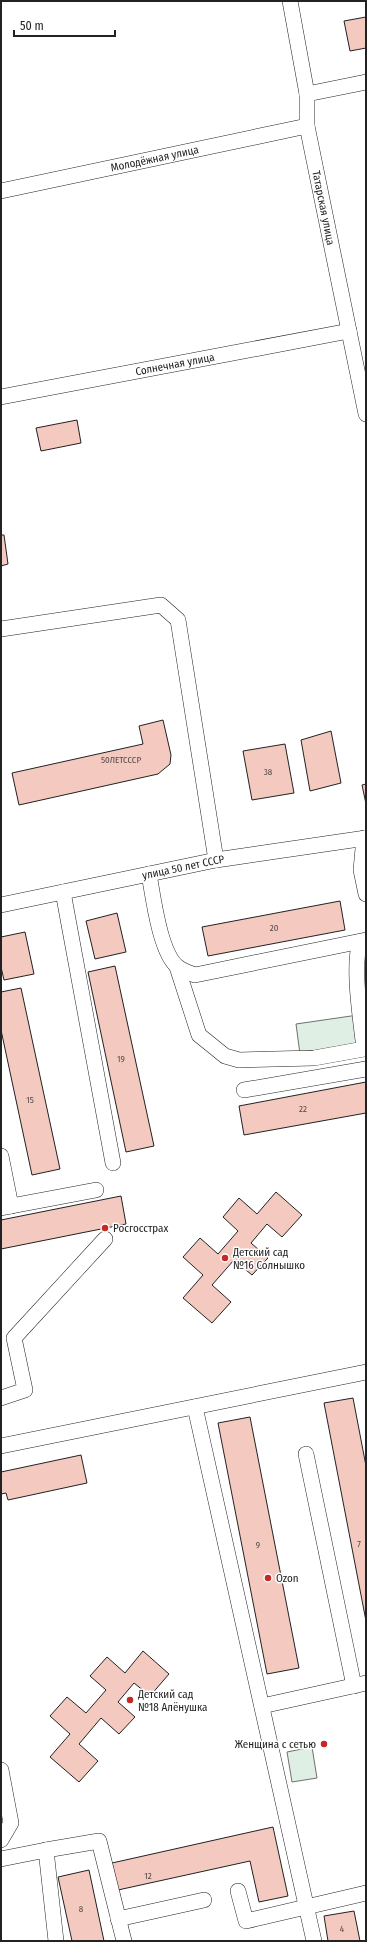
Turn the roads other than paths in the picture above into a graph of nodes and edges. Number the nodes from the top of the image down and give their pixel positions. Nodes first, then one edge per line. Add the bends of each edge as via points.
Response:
1 (290, 1) edge
2 (366, 82) edge
3 (307, 94) junction
4 (308, 126) junction
5 (1, 191) edge
6 (349, 331) junction
7 (1, 397) edge
8 (366, 414) edge
9 (1, 629) edge
10 (365, 838) edge
11 (216, 860) junction
12 (149, 874) junction
13 (63, 892) junction
14 (366, 894) edge
15 (1, 905) edge
16 (363, 941) edge
17 (178, 967) junction
18 (366, 1069) edge
19 (244, 1090) dead end
20 (1, 1156) edge
21 (113, 1163) dead end
22 (96, 1190) dead end
23 (6, 1207) edge
24 (105, 1239) dead end
25 (366, 1372) edge
26 (1, 1398) edge
27 (195, 1407) junction
28 (1, 1446) edge
29 (306, 1454) dead end
30 (360, 1684) edge
31 (262, 1706) junction
32 (1, 1770) edge
33 (1, 1840) edge
34 (46, 1850) junction
35 (1, 1859) edge
36 (238, 1892) dead end
37 (366, 1893) edge
38 (204, 1900) dead end
39 (306, 1906) junction
40 (118, 1919) junction
41 (56, 1941) edge
42 (124, 1941) edge
43 (314, 1941) edge

1 - 3 street, Татарская улица
2 - 3 street
3 - 4 street, Татарская улица
4 - 5 street, Молодёжная улица
4 - 6 street, Татарская улица
6 - 7 street, Солнечная улица
6 - 8 street, Татарская улица
9 - 11 street via 161,605 178,620
10 - 11 street, улица 50 лет СССР
10 - 14 street via 361,870
11 - 12 street, улица 50 лет СССР
12 - 13 street, улица 50 лет СССР
12 - 17 street via 158,926 169,954
13 - 15 street, улица 50 лет СССР
13 - 21 street
16 - 17 street via 195,975
16 - 17 street via 357,951 364,1049 314,1058 239,1060 225,1056 199,1035
18 - 19 street
20 - 23 street
22 - 23 street
24 - 26 street via 14,1338 25,1390
25 - 27 street
27 - 28 street
27 - 31 street
29 - 30 street
30 - 31 street
31 - 39 street
32 - 33 street via 11,1823
34 - 35 street
34 - 40 street via 99,1841
34 - 41 street
36 - 39 street via 246,1921
37 - 39 street
38 - 40 street
39 - 43 street
40 - 42 street

